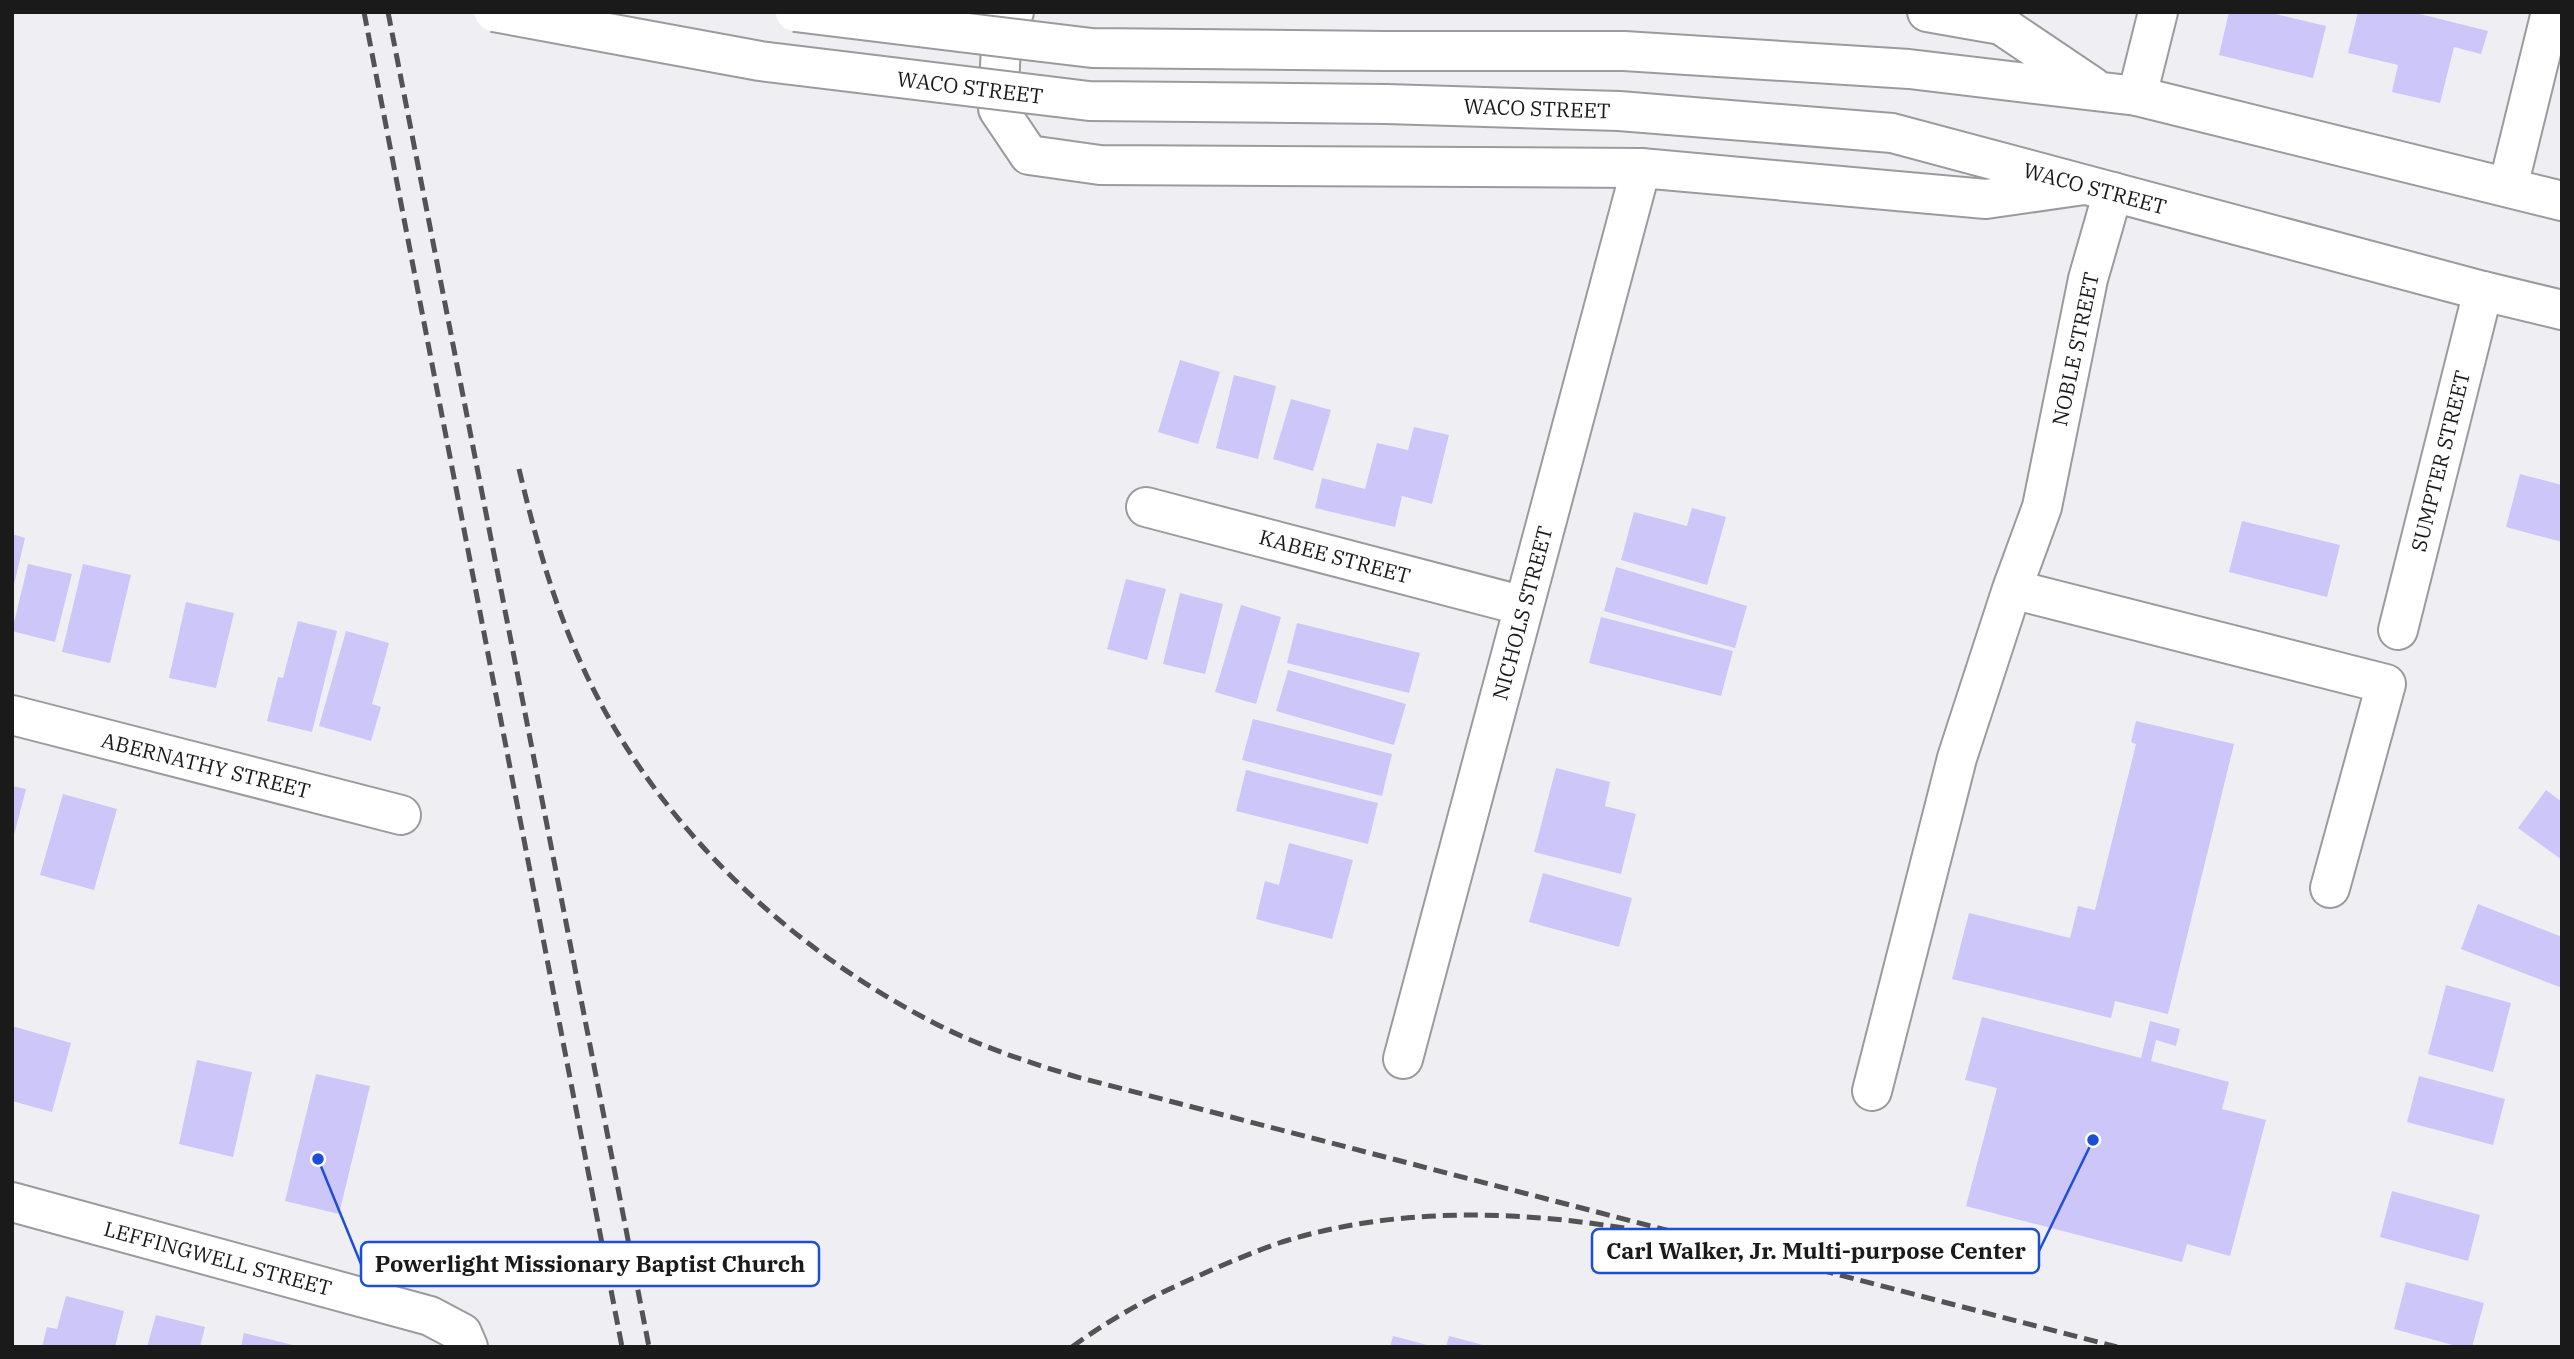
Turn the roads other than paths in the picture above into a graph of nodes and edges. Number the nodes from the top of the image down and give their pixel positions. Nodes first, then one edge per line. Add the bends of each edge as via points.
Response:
1 (494, 12) edge
2 (795, 12) edge
3 (1014, 12) edge
4 (1927, 12) edge
5 (2158, 12) edge
6 (2551, 12) edge
7 (2098, 90) junction
8 (2137, 96) junction
9 (1641, 168) junction
10 (2508, 187) junction
11 (2098, 189) junction
12 (2562, 201) edge
13 (2483, 291) junction
14 (2562, 310) edge
15 (1146, 507) dead end
16 (2012, 589) junction
17 (1524, 606) junction
18 (2398, 630) dead end
19 (12, 715) edge
20 (401, 815) dead end
21 (2330, 888) dead end
22 (1403, 1059) dead end
23 (1872, 1091) dead end
24 (12, 1202) edge
25 (465, 1340) edge

1 - 11 main road, WACO STREET, bridge via 760,61 1089,101 1619,111 1892,133
2 - 7 main road, bridge via 1092,48 1624,51 1909,69
3 - 9 main road via 1002,23 998,109 1029,155 1100,165
4 - 7 main road via 2001,25
5 - 8 main road
6 - 10 main road
7 - 8 main road
8 - 10 main road
9 - 11 main road via 1986,199
9 - 17 main road, NICHOLS STREET
10 - 12 main road
11 - 13 main road, WACO STREET
11 - 16 main road, NOBLE STREET via 2088,279 2042,507
13 - 14 main road, WACO STREET
13 - 18 main road, SUMPTER STREET
15 - 17 main road, KABEE STREET
16 - 21 main road via 2386,684
16 - 23 main road, NOBLE STREET via 1957,758
17 - 22 main road, NICHOLS STREET
19 - 20 main road, ABERNATHY STREET
24 - 25 main road, LEFFINGWELL STREET via 430,1316

